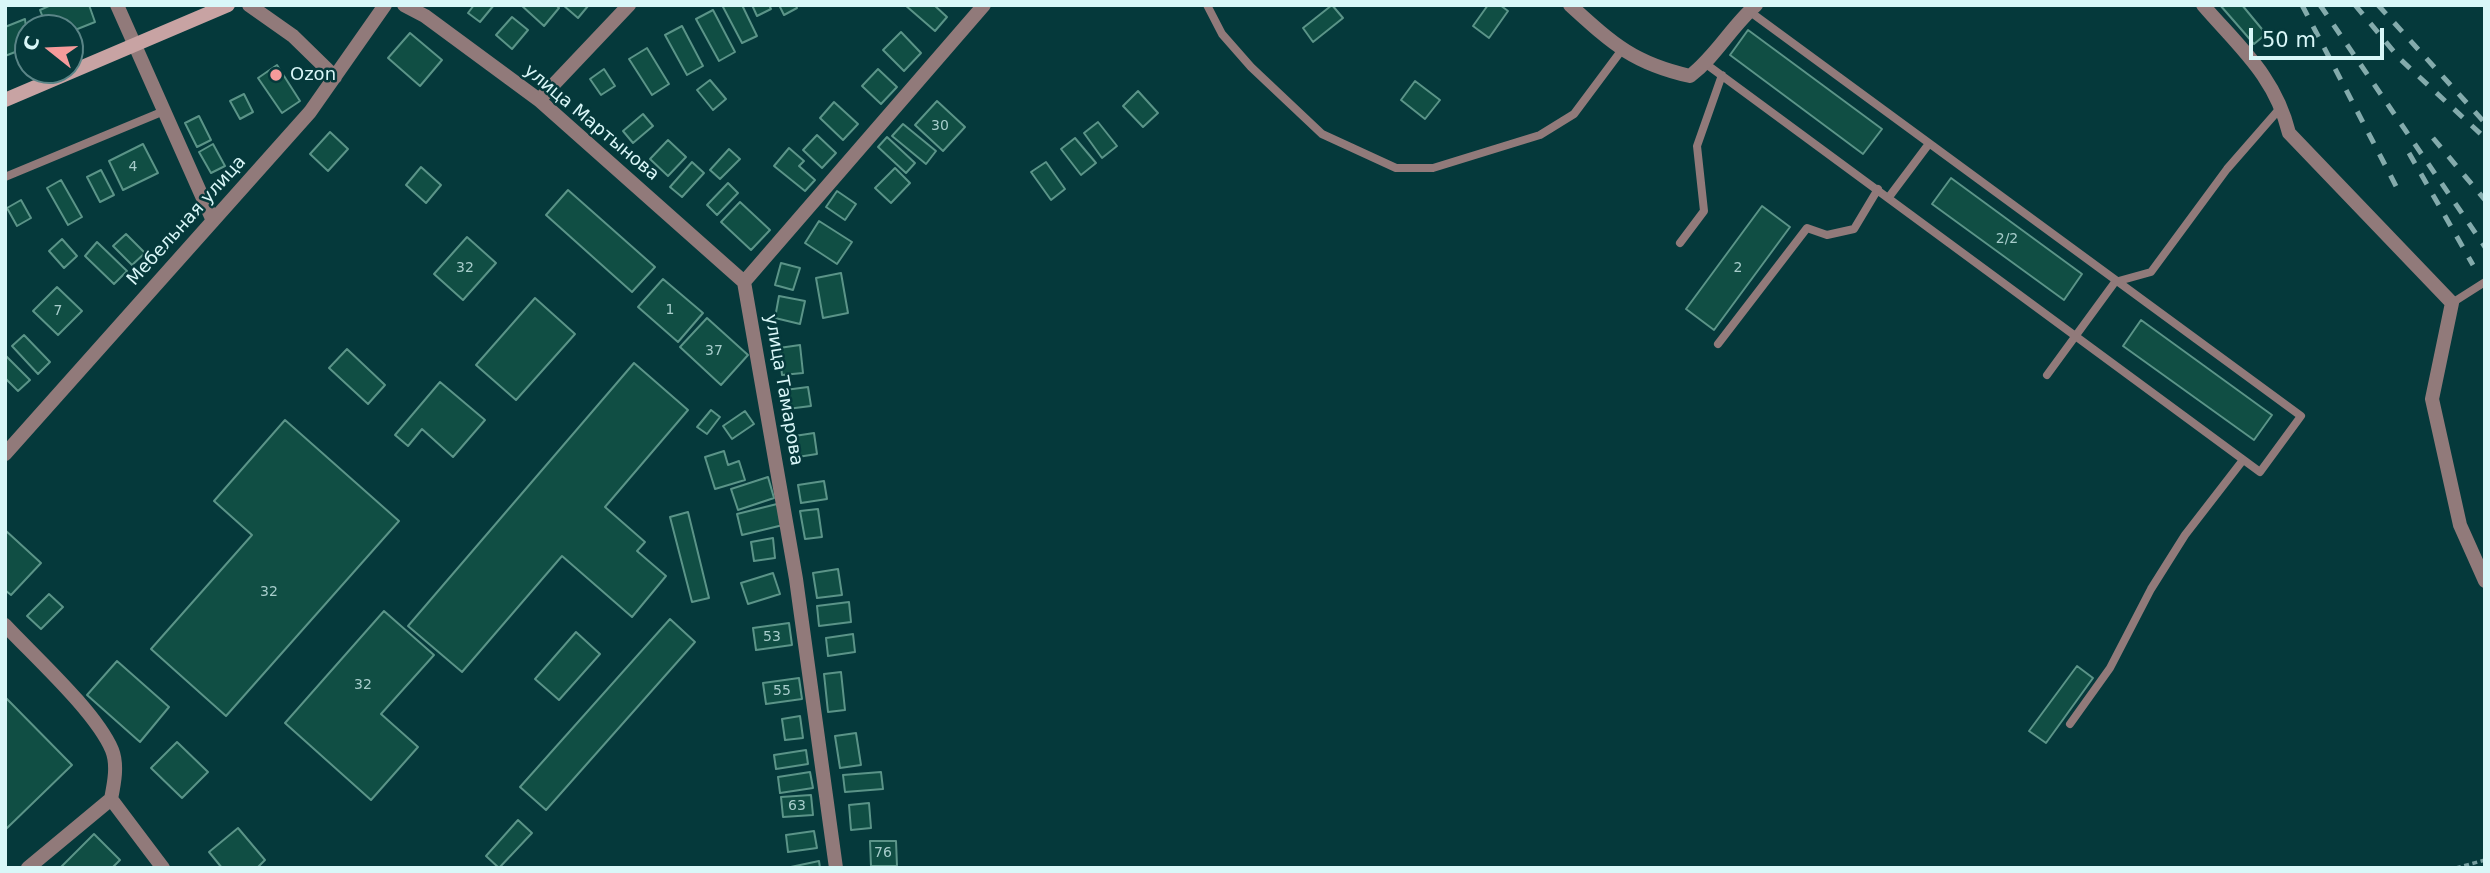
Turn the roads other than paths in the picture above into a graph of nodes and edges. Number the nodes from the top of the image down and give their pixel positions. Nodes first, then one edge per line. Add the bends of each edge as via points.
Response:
1 (117, 5) edge
2 (228, 5) edge
3 (249, 5) edge
4 (385, 5) edge
5 (404, 5) edge
6 (629, 5) edge
7 (984, 5) edge
8 (1207, 5) edge
9 (1570, 5) edge
10 (2203, 5) edge
11 (1753, 8) edge
12 (135, 46) junction
13 (1621, 51) junction
14 (1706, 64) junction
15 (1721, 75) junction
16 (335, 77) junction
17 (5, 100) edge
18 (539, 100) junction
19 (2282, 106) junction
20 (163, 111) junction
21 (1928, 145) junction
22 (5, 177) edge
23 (1878, 189) junction
24 (1889, 197) junction
25 (213, 221) junction
26 (1680, 243) dead end
27 (744, 282) junction
28 (2115, 282) junction
29 (2485, 282) edge
30 (2452, 303) junction
31 (2074, 337) junction
32 (1718, 344) dead end
33 (2047, 375) dead end
34 (5, 454) edge
35 (2244, 460) junction
36 (2485, 581) edge
37 (5, 625) edge
38 (2070, 724) dead end
39 (111, 799) junction
40 (28, 868) edge
41 (163, 868) edge
42 (836, 868) edge

1 - 12 street
2 - 12 street
3 - 16 street via 293,36
4 - 16 street, Мебельная улица
5 - 18 street, улица Мартынова
6 - 18 street
7 - 27 street
8 - 13 lane via 1222,34 1244,59 1322,134 1396,168 1433,168 1540,135 1574,114
9 - 13 street
10 - 19 street via 2269,81
11 - 14 street
11 - 21 lane
12 - 17 street
12 - 20 street
13 - 14 street via 1659,69 1690,76
14 - 15 lane
15 - 23 lane
15 - 26 lane via 1697,146 1704,211
16 - 25 street, Мебельная улица via 310,112
18 - 27 street, улица Мартынова
19 - 28 lane via 2219,179 2151,272
19 - 30 street via 2289,134
20 - 22 lane
20 - 25 street
21 - 24 lane
21 - 28 lane
23 - 24 lane
23 - 32 lane via 1854,229 1827,235 1807,228
24 - 31 lane
25 - 34 street, Мебельная улица
27 - 42 street, улица Тамарова via 796,579
28 - 31 lane
28 - 35 lane via 2301,416 2260,472
29 - 30 lane
30 - 36 street via 2432,399 2460,525
31 - 33 lane
31 - 35 lane
35 - 38 lane via 2185,535 2110,668
37 - 39 street via 81,705 113,751 116,773
39 - 40 street
39 - 41 street

